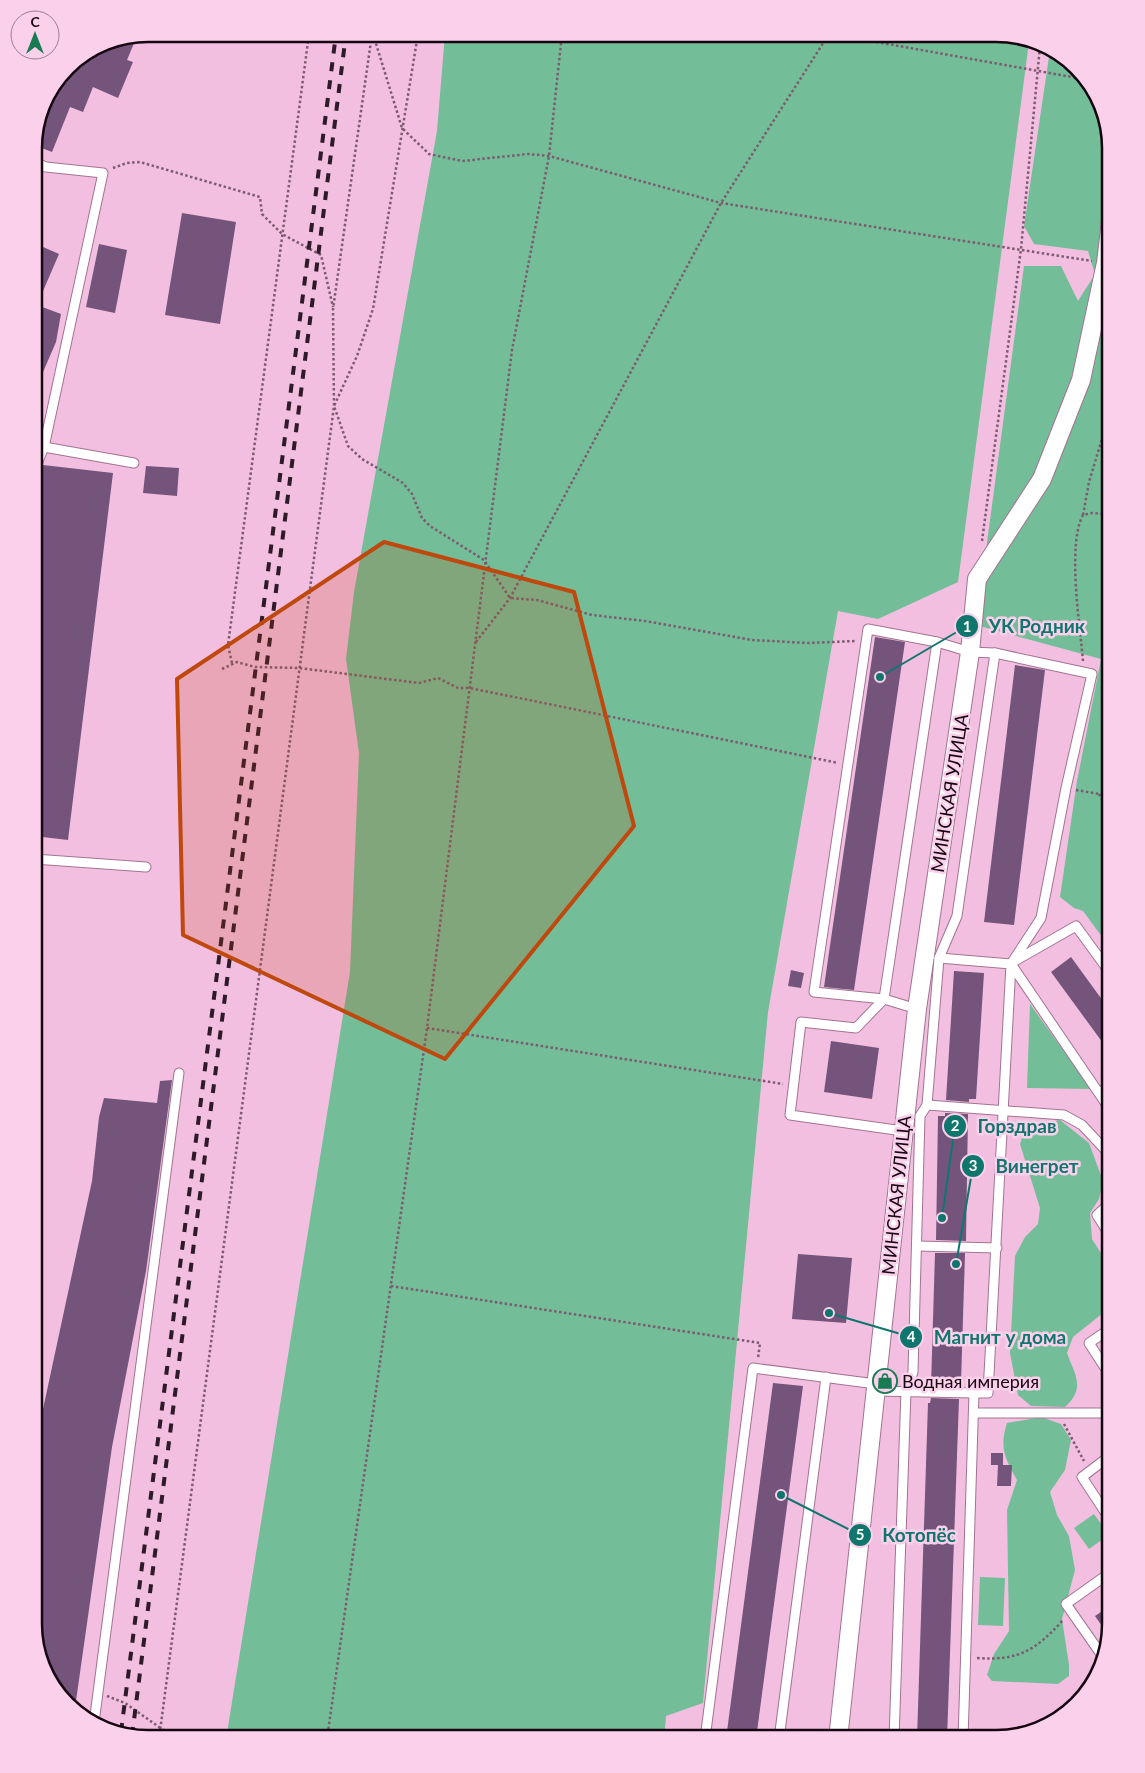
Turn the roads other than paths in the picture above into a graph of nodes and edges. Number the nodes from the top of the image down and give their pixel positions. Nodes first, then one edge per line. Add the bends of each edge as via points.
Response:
1 (43, 166) edge
2 (1102, 282) edge
3 (44, 447) junction
4 (43, 450) edge
5 (134, 463) dead end
6 (937, 642) junction
7 (970, 652) junction
8 (996, 654) junction
9 (43, 860) edge
10 (146, 867) dead end
11 (940, 958) junction
12 (1102, 962) edge
13 (1011, 964) junction
14 (884, 1000) junction
15 (916, 1009) junction
16 (179, 1073) dead end
17 (1102, 1091) edge
18 (1099, 1093) junction
19 (1102, 1098) edge
20 (927, 1105) junction
21 (1004, 1111) junction
22 (903, 1131) junction
23 (1102, 1146) edge
24 (1102, 1211) edge
25 (1102, 1222) edge
26 (917, 1246) junction
27 (997, 1248) junction
28 (1102, 1334) edge
29 (1102, 1363) edge
30 (826, 1377) junction
31 (876, 1387) junction
32 (906, 1391) junction
33 (974, 1393) junction
34 (974, 1413) junction
35 (1102, 1413) edge
36 (1102, 1462) edge
37 (1102, 1507) edge
38 (1102, 1578) edge
39 (1099, 1651) edge
40 (95, 1716) edge
41 (706, 1730) edge
42 (780, 1730) edge
43 (839, 1730) edge
44 (894, 1730) edge
45 (963, 1730) edge

1 - 3 lane via 103,173
2 - 7 street, МИНСКАЯ УЛИЦА via 1081,380 1042,479 977,579
3 - 4 lane
3 - 5 lane
6 - 7 lane
6 - 14 lane
6 - 14 lane via 868,629 847,764 814,992
7 - 8 lane
7 - 15 street, МИНСКАЯ УЛИЦА
8 - 11 lane via 957,916
8 - 13 lane via 1092,674 1041,918
9 - 10 lane
11 - 13 lane
11 - 20 lane
12 - 13 lane via 1076,926
13 - 18 lane
13 - 21 lane
14 - 15 lane
14 - 22 lane via 856,1028 801,1022 790,1115
15 - 22 street, МИНСКАЯ УЛИЦА
16 - 40 lane
17 - 18 lane
18 - 19 lane
20 - 21 lane
20 - 26 lane via 920,1116
21 - 23 lane via 1064,1116 1082,1125
21 - 27 lane
22 - 31 street, МИНСКАЯ УЛИЦА
24 - 25 lane via 1098,1215
26 - 27 lane
26 - 32 lane via 913,1372
27 - 33 lane via 988,1393
28 - 29 lane via 1089,1343
30 - 31 lane
30 - 41 lane via 754,1368
30 - 42 lane
31 - 32 lane
31 - 43 street, МИНСКАЯ УЛИЦА
32 - 33 lane
32 - 44 lane
33 - 34 lane
34 - 35 lane
34 - 45 lane
36 - 37 lane via 1082,1477
38 - 39 lane via 1066,1604

